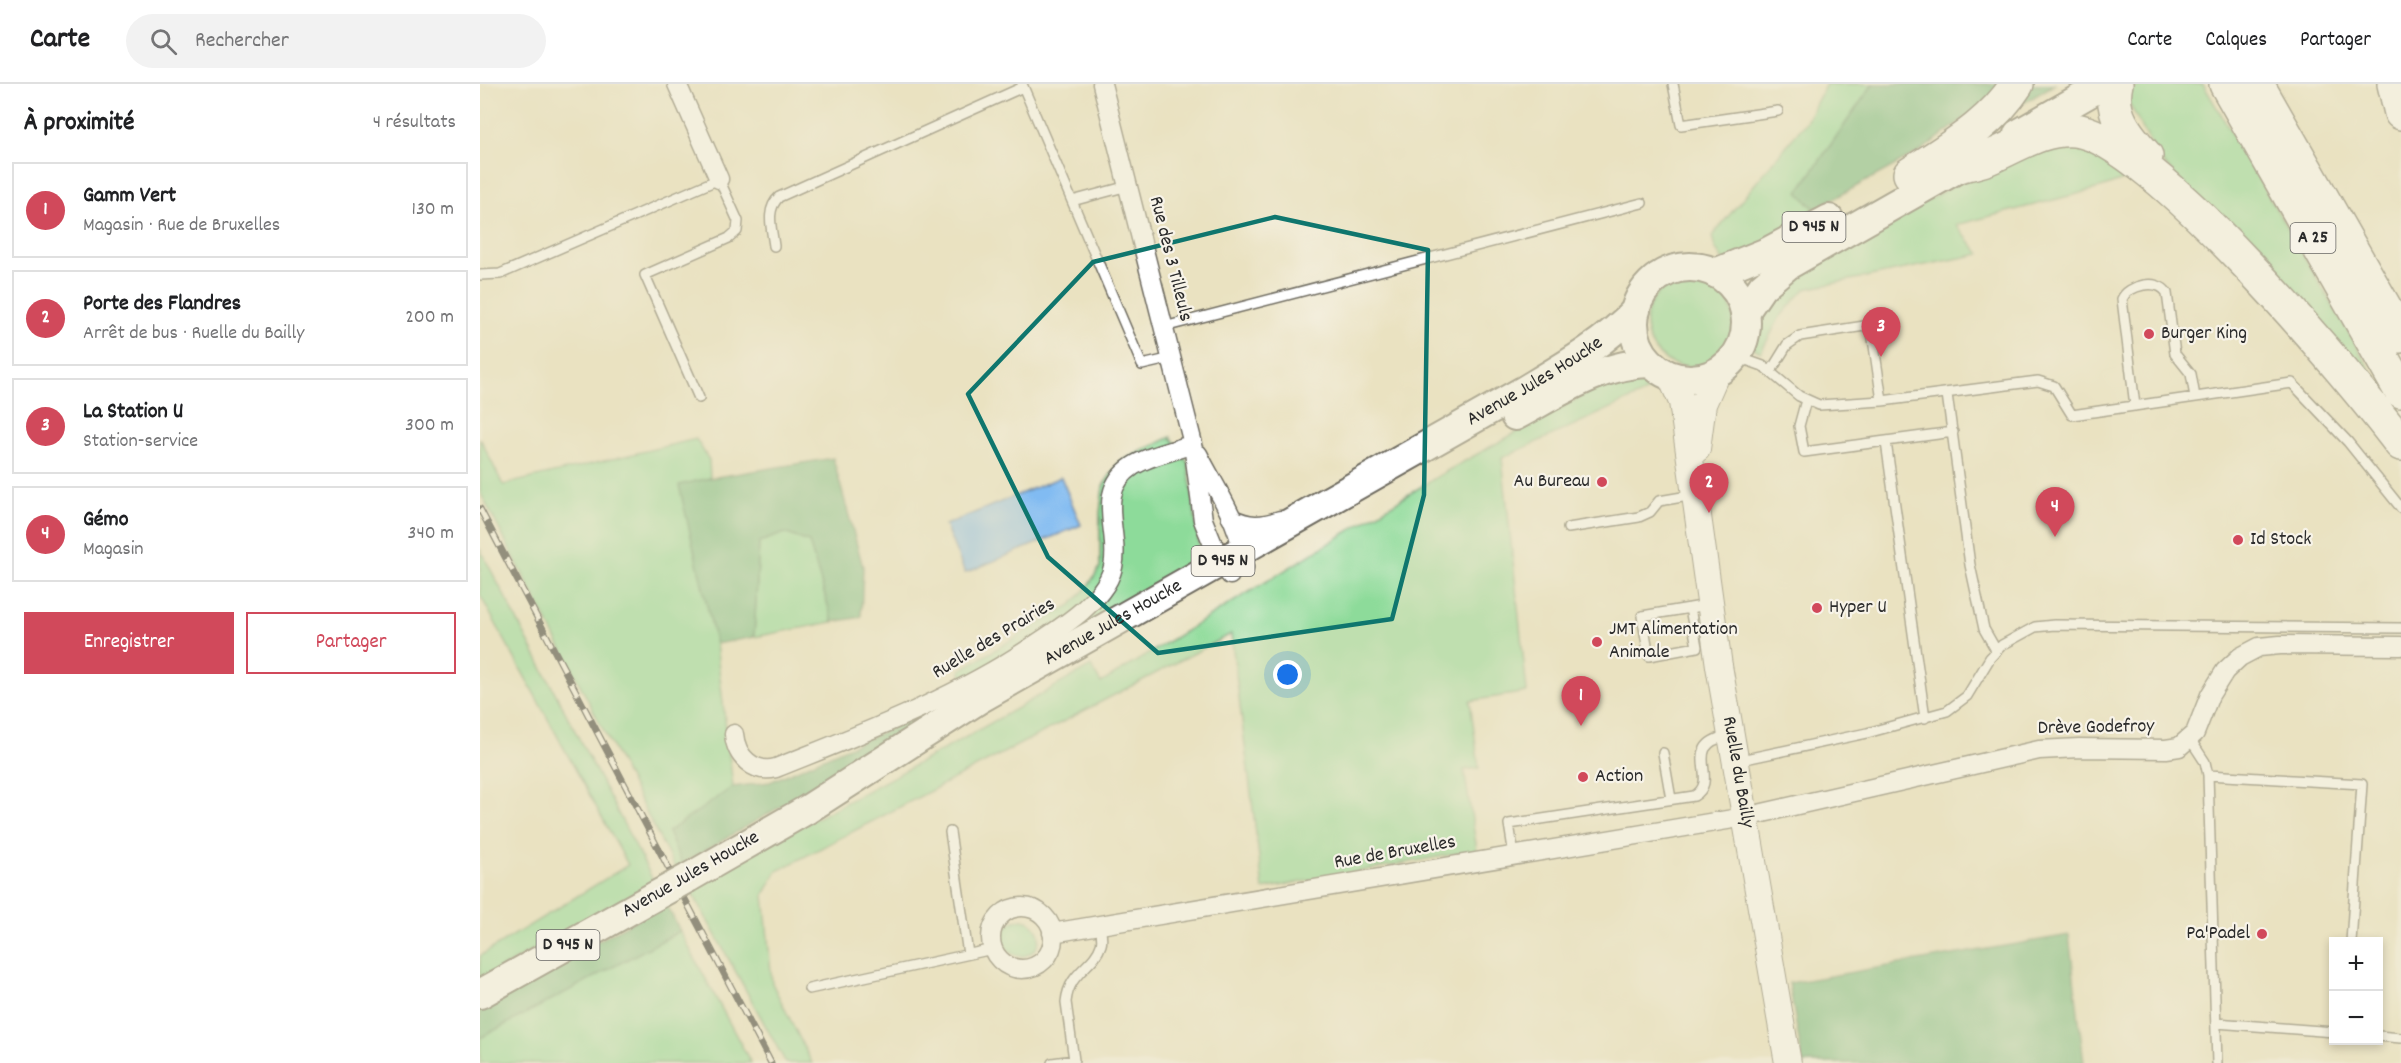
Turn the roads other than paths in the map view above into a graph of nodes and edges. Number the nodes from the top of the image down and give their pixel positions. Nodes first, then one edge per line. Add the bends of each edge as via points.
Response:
1 (677, 84) edge
2 (1102, 84) edge
3 (1673, 84) edge
4 (2017, 84) edge
5 (2075, 84) edge
6 (2105, 84) edge
7 (2116, 84) edge
8 (2226, 84) edge
9 (2257, 84) edge
10 (2394, 84) edge
11 (1023, 85) edge
12 (1778, 111) dead end
13 (2401, 113) edge
14 (1962, 165) junction
15 (1910, 174) junction
16 (719, 179) junction
17 (1128, 186) junction
18 (1072, 201) junction
19 (1642, 202) dead end
20 (2197, 215) junction
21 (774, 246) dead end
22 (1715, 273) junction
23 (480, 275) edge
24 (1635, 310) junction
25 (1745, 312) junction
26 (1164, 327) junction
27 (2401, 336) edge
28 (1172, 358) junction
29 (1726, 364) junction
30 (1661, 369) junction
31 (1771, 371) junction
32 (2401, 392) edge
33 (1947, 394) junction
34 (2195, 397) junction
35 (699, 398) dead end
36 (1806, 400) junction
37 (1882, 401) junction
38 (2135, 406) junction
39 (1953, 432) junction
40 (1886, 442) junction
41 (1193, 444) junction
42 (2401, 444) edge
43 (1695, 487) junction
44 (1350, 489) junction
45 (2401, 508) edge
46 (1231, 518) junction
47 (1568, 528) dead end
48 (1235, 564) junction
49 (1700, 606) junction
50 (2401, 628) edge
51 (2401, 646) edge
52 (1993, 654) junction
53 (1925, 718) junction
54 (734, 734) dead end
55 (1731, 736) junction
56 (2190, 739) junction
57 (1663, 753) dead end
58 (1735, 762) junction
59 (2208, 775) junction
60 (1671, 799) junction
61 (1745, 817) junction
62 (950, 832) dead end
63 (1514, 855) junction
64 (1100, 926) junction
65 (1052, 933) junction
66 (2351, 937) edge
67 (993, 949) junction
68 (968, 954) junction
69 (810, 989) dead end
70 (480, 994) edge
71 (2216, 1023) junction
72 (2329, 1032) edge
73 (2383, 1036) edge
74 (2401, 1038) edge
75 (1052, 1063) edge
76 (1788, 1063) edge
77 (2217, 1063) edge

1 - 16 street
2 - 17 street, Rue des 3 Tilleuls
3 - 12 lane via 1681,125
4 - 15 highway via 1979,127
5 - 15 main road, D 945 N
6 - 14 main road, D 945 N
7 - 20 highway via 2114,100 2120,124
8 - 32 highway, A 25
9 - 27 highway, A 25
10 - 13 highway
11 - 18 lane
11 - 21 lane via 779,197 770,211
14 - 20 highway via 1993,156 2042,133 2085,132 2121,150
14 - 25 main road, D 945 N via 1788,265 1762,287
15 - 22 main road, D 945 N via 1767,252
16 - 23 lane via 500,274
16 - 35 lane via 738,221 737,231 645,275
17 - 18 lane
17 - 26 street, Rue des 3 Tilleuls
18 - 28 lane via 1142,365
19 - 26 lane
20 - 42 highway via 2297,319
22 - 24 main road via 1690,267 1666,272 1646,288
22 - 25 main road via 1734,289
24 - 30 main road via 1636,339 1642,352
24 - 44 main road, Avenue Jules Houcke / D 945 N via 1575,359
25 - 29 main road via 1744,335
26 - 28 street, Rue des 3 Tilleuls
28 - 41 street, Rue des 3 Tilleuls
29 - 30 main road via 1697,378
29 - 31 lane via 1756,363
29 - 43 street, Ruelle du Bailly via 1701,414
30 - 43 street, Ruelle du Bailly via 1682,402
30 - 48 main road, Avenue Jules Houcke / D 945 N via 1621,366 1580,382
31 - 36 lane
31 - 37 lane via 1787,345 1800,336 1871,325
33 - 37 lane
33 - 38 lane via 2042,381 2057,390 2072,415
33 - 39 lane
34 - 38 lane
34 - 38 lane via 2191,374 2175,354 2169,297 2163,286 2155,284 2131,289 2122,299
34 - 45 lane via 2292,382 2348,442
36 - 37 lane via 1828,406
36 - 40 lane via 1799,426 1804,452
39 - 40 lane
39 - 52 lane via 1970,565
40 - 53 lane
41 - 46 street, Rue des 3 Tilleuls
41 - 48 street, Rue des 3 Tilleuls via 1203,520
41 - 54 street, Ruelle des Prairies via 1142,461 1122,477 1111,506 1114,565 1108,580 1073,619 1016,657 913,711 776,768 758,768 745,760
43 - 47 lane via 1659,501 1639,517
43 - 49 street, Ruelle du Bailly
44 - 46 street via 1265,525 1250,526
44 - 48 main road, Avenue Jules Houcke / D 945 N
46 - 48 street, Rue des 3 Tilleuls
48 - 70 main road, Avenue Jules Houcke / D 945 N, bridge via 874,776 808,809
49 - 49 lane via 1642,616 1649,656 1697,647
49 - 55 street, Ruelle du Bailly
50 - 52 lane via 2054,625 2027,630
51 - 56 street via 2259,647 2232,664 2219,679
52 - 53 lane via 1961,703
53 - 58 lane
55 - 58 street, Ruelle du Bailly
55 - 60 lane via 1717,738 1705,747 1701,759 1704,780 1698,793
56 - 59 lane via 2205,762
56 - 61 street, Drève Godefroy via 2179,747 2166,749 2066,748 2026,752
57 - 60 lane
58 - 61 street, Ruelle du Bailly
59 - 66 lane via 2362,784
59 - 71 lane
60 - 63 lane via 1509,824
61 - 63 street, Rue de Bruxelles
61 - 76 street, Ruelle du Bailly
62 - 68 lane
63 - 64 street, Rue de Bruxelles
64 - 65 street, Rue de Bruxelles
64 - 75 lane via 1099,949 1074,978 1067,993 1074,1060
65 - 67 street via 1047,954 1030,967 1008,965
65 - 67 street via 1040,913 1017,908 1005,912 993,926
67 - 68 lane
68 - 69 lane
71 - 72 lane
71 - 77 lane
73 - 74 lane

